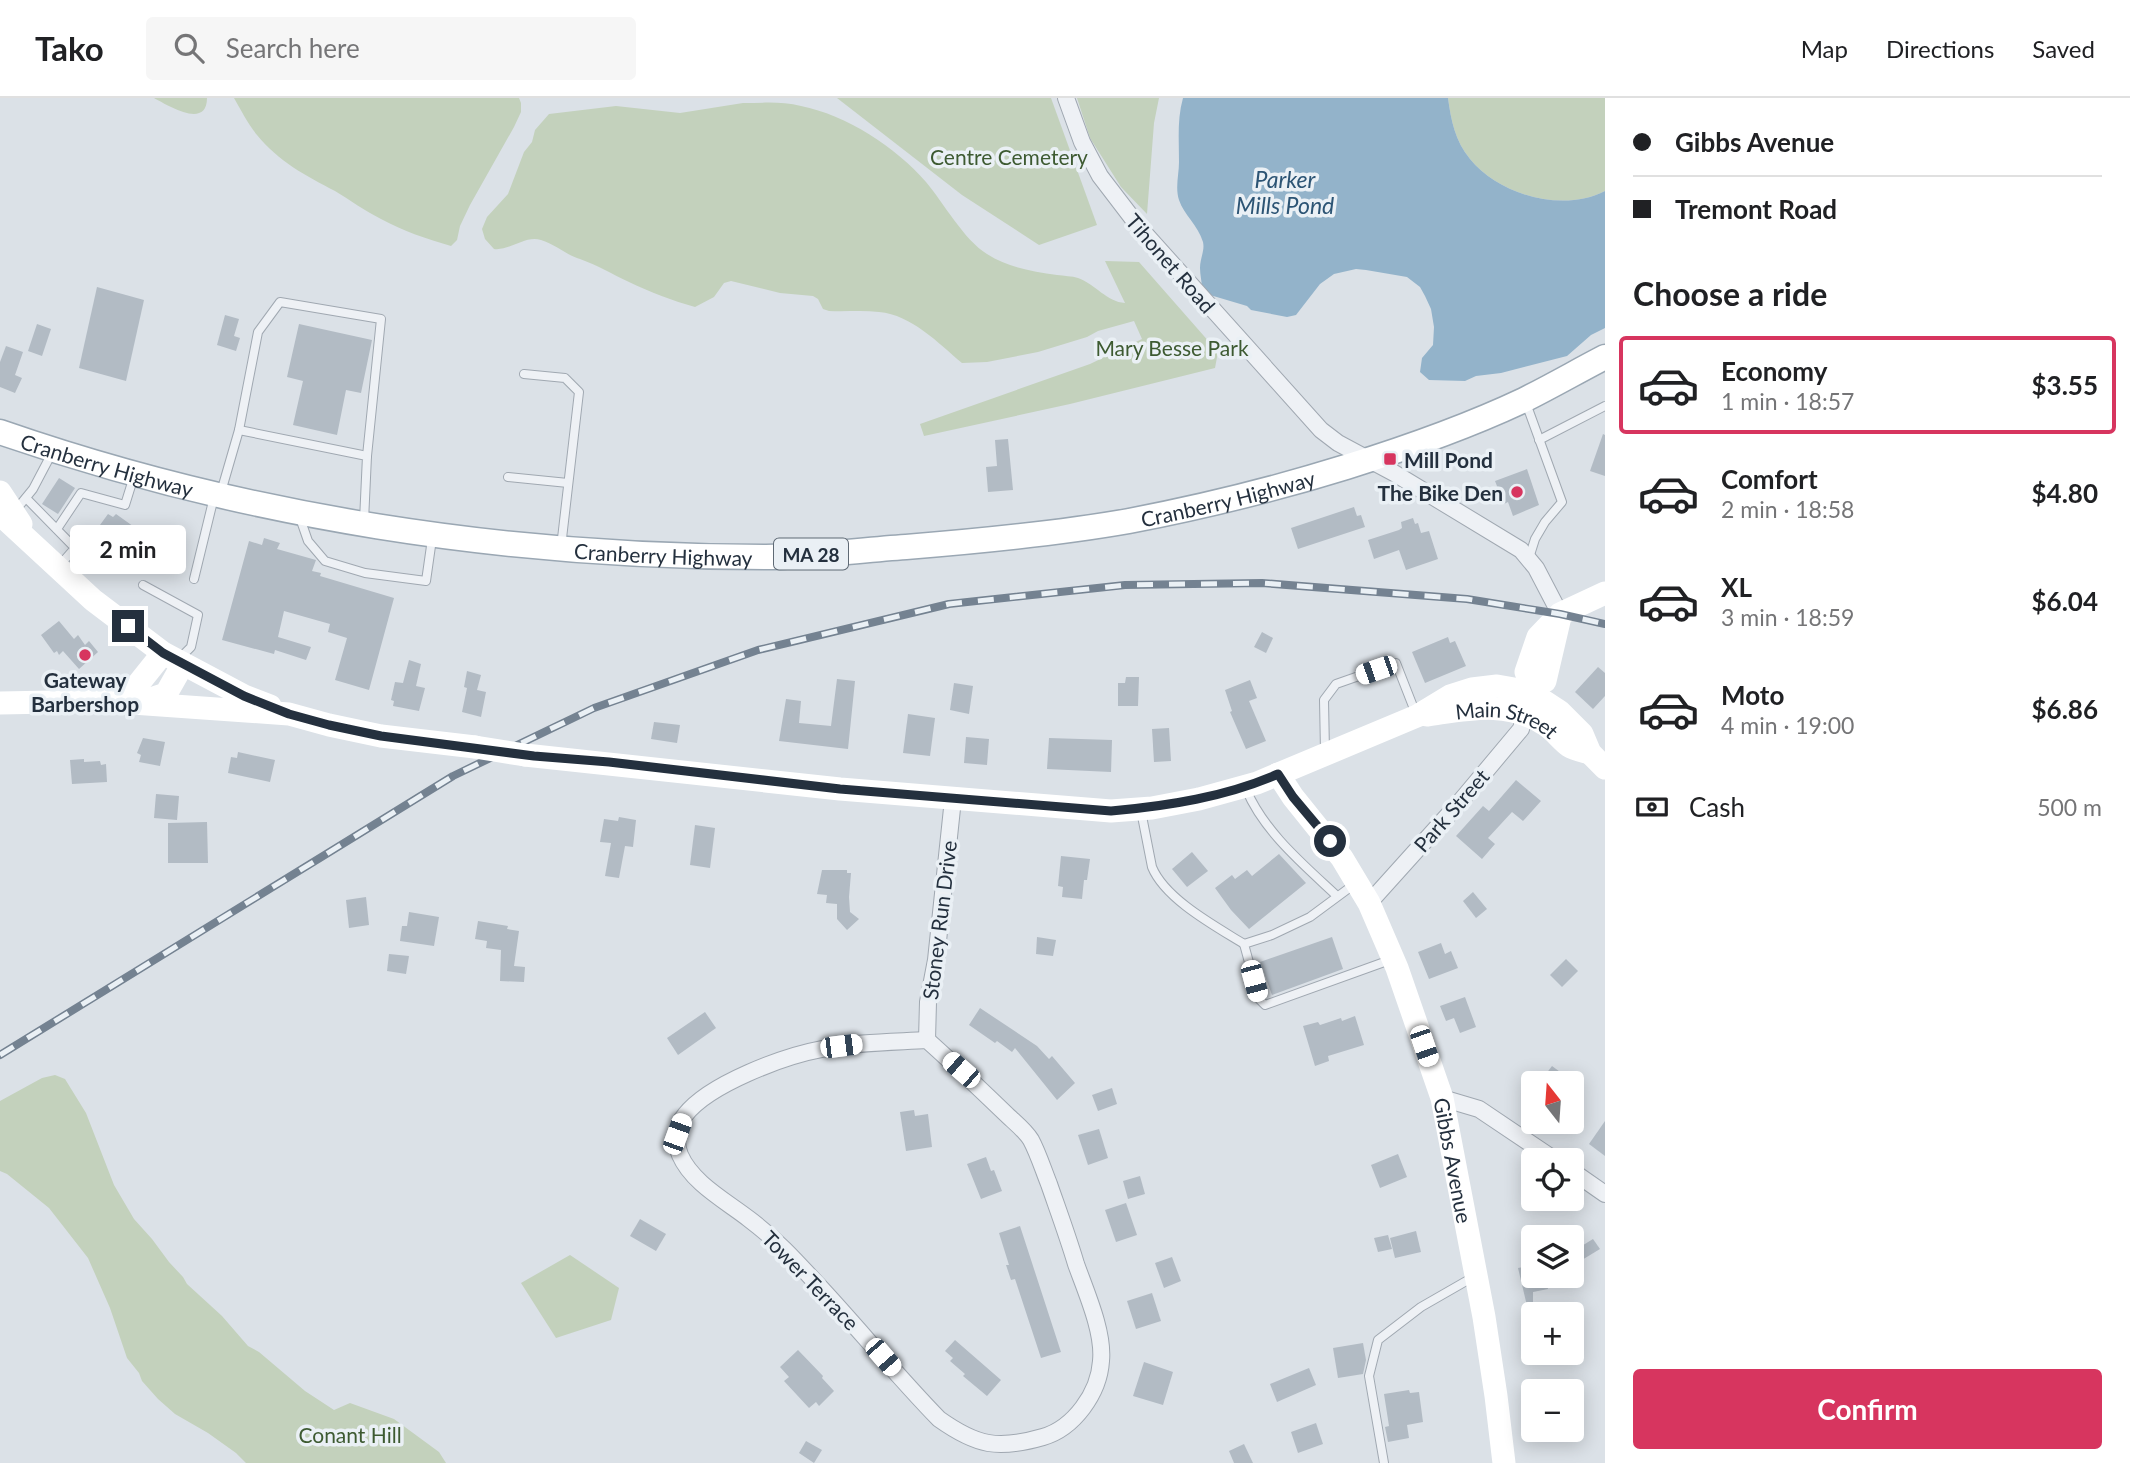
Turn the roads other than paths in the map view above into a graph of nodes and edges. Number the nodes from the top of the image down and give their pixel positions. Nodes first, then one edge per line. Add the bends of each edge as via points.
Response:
1 (1066, 98) edge
2 (1604, 361) edge
3 (524, 374) dead end
4 (1525, 399) junction
5 (1605, 406) edge
6 (239, 430) junction
7 (0, 432) edge
8 (1539, 440) junction
9 (54, 449) junction
10 (367, 456) junction
11 (1370, 460) junction
12 (135, 474) junction
13 (508, 477) dead end
14 (568, 484) junction
15 (0, 492) edge
16 (217, 495) junction
17 (13, 508) edge
18 (299, 512) junction
19 (364, 525) junction
20 (57, 529) junction
21 (433, 534) junction
22 (561, 550) junction
23 (1529, 558) junction
24 (49, 560) junction
25 (194, 579) dead end
26 (143, 585) dead end
27 (1605, 593) edge
28 (1560, 614) junction
29 (174, 659) junction
30 (1529, 697) junction
31 (104, 701) junction
32 (139, 702) junction
33 (0, 703) edge
34 (289, 714) junction
35 (1417, 716) junction
36 (1325, 754) junction
37 (1597, 761) edge
38 (1278, 774) junction
39 (1245, 786) junction
40 (953, 799) junction
41 (1141, 809) junction
42 (1357, 882) junction
43 (1337, 896) junction
44 (1369, 903) junction
45 (1244, 944) junction
46 (1393, 959) junction
47 (927, 1040) junction
48 (1442, 1098) junction
49 (1537, 1148) edge
50 (1584, 1179) edge
51 (1605, 1194) edge
52 (1476, 1275) junction
53 (1498, 1461) edge
54 (1384, 1463) edge

1 - 11 street, Tihonet Road via 1100,176 1139,227 1321,430
2 - 4 main road, Cranberry Highway / MA 28
3 - 14 lane via 565,378 579,392
4 - 8 lane
4 - 11 main road, Cranberry Highway / MA 28
5 - 8 lane
6 - 10 lane
6 - 10 lane via 258,331 280,302 381,319
6 - 16 lane
7 - 9 main road, Cranberry Highway / MA 28
8 - 23 lane via 1562,502 1545,522
9 - 12 main road, Cranberry Highway / MA 28
9 - 17 lane via 33,489
10 - 19 lane
11 - 22 main road, Cranberry Highway / MA 28 via 1174,512 998,539 769,557
11 - 23 street, Tihonet Road via 1512,543
12 - 16 main road, Cranberry Highway / MA 28
12 - 20 lane via 125,505 81,493
13 - 14 lane
14 - 22 lane
15 - 17 main road
16 - 18 main road, Cranberry Highway / MA 28
16 - 25 lane
17 - 20 lane
17 - 24 main road
18 - 19 main road, Cranberry Highway / MA 28
18 - 21 lane via 308,541 325,561 365,573 426,581
19 - 21 main road, Cranberry Highway / MA 28
20 - 24 lane via 75,548
21 - 22 main road, Cranberry Highway / MA 28
23 - 28 street, Tihonet Road
24 - 29 main road via 93,600
26 - 29 lane via 198,615 191,647
27 - 28 main road
28 - 30 main road via 1538,637 1526,672
29 - 31 main road, Main Street via 135,688
29 - 32 main road, Main Street via 166,694
29 - 34 main road
30 - 35 main road, Main Street via 1504,708
30 - 37 main road, Main Street via 1547,726 1571,748
30 - 44 street, Park Street via 1521,729
31 - 32 main road, Main Street
31 - 33 main road, Main Street
32 - 34 main road, Main Street
34 - 40 main road, Main Street, bridge via 381,736 525,755
35 - 36 main road, Main Street
35 - 36 lane via 1396,663 1336,684 1324,700
36 - 38 main road, Main Street
38 - 39 main road, Main Street
38 - 42 main road, Gibbs Avenue
39 - 41 main road, Main Street
39 - 43 lane via 1261,816
40 - 41 main road, Main Street via 1111,811
40 - 47 street, Stoney Run Drive
41 - 45 lane via 1155,875 1187,908
42 - 43 lane
42 - 44 main road, Gibbs Avenue
43 - 45 lane via 1310,917
44 - 46 main road, Gibbs Avenue
45 - 46 lane via 1259,999 1265,1005
46 - 48 main road, Gibbs Avenue
47 - 47 street, Tower Terrace via 819,1049 755,1070 683,1116 677,1134 679,1153 705,1186 775,1239 939,1419 974,1441 1023,1443 1049,1435 1084,1407 1101,1362 1100,1345 1065,1229 1030,1138
48 - 49 street via 1479,1109
48 - 52 main road, Gibbs Avenue
50 - 51 street
52 - 53 main road, Gibbs Avenue via 1496,1396
52 - 54 lane via 1421,1307 1378,1340 1369,1376

